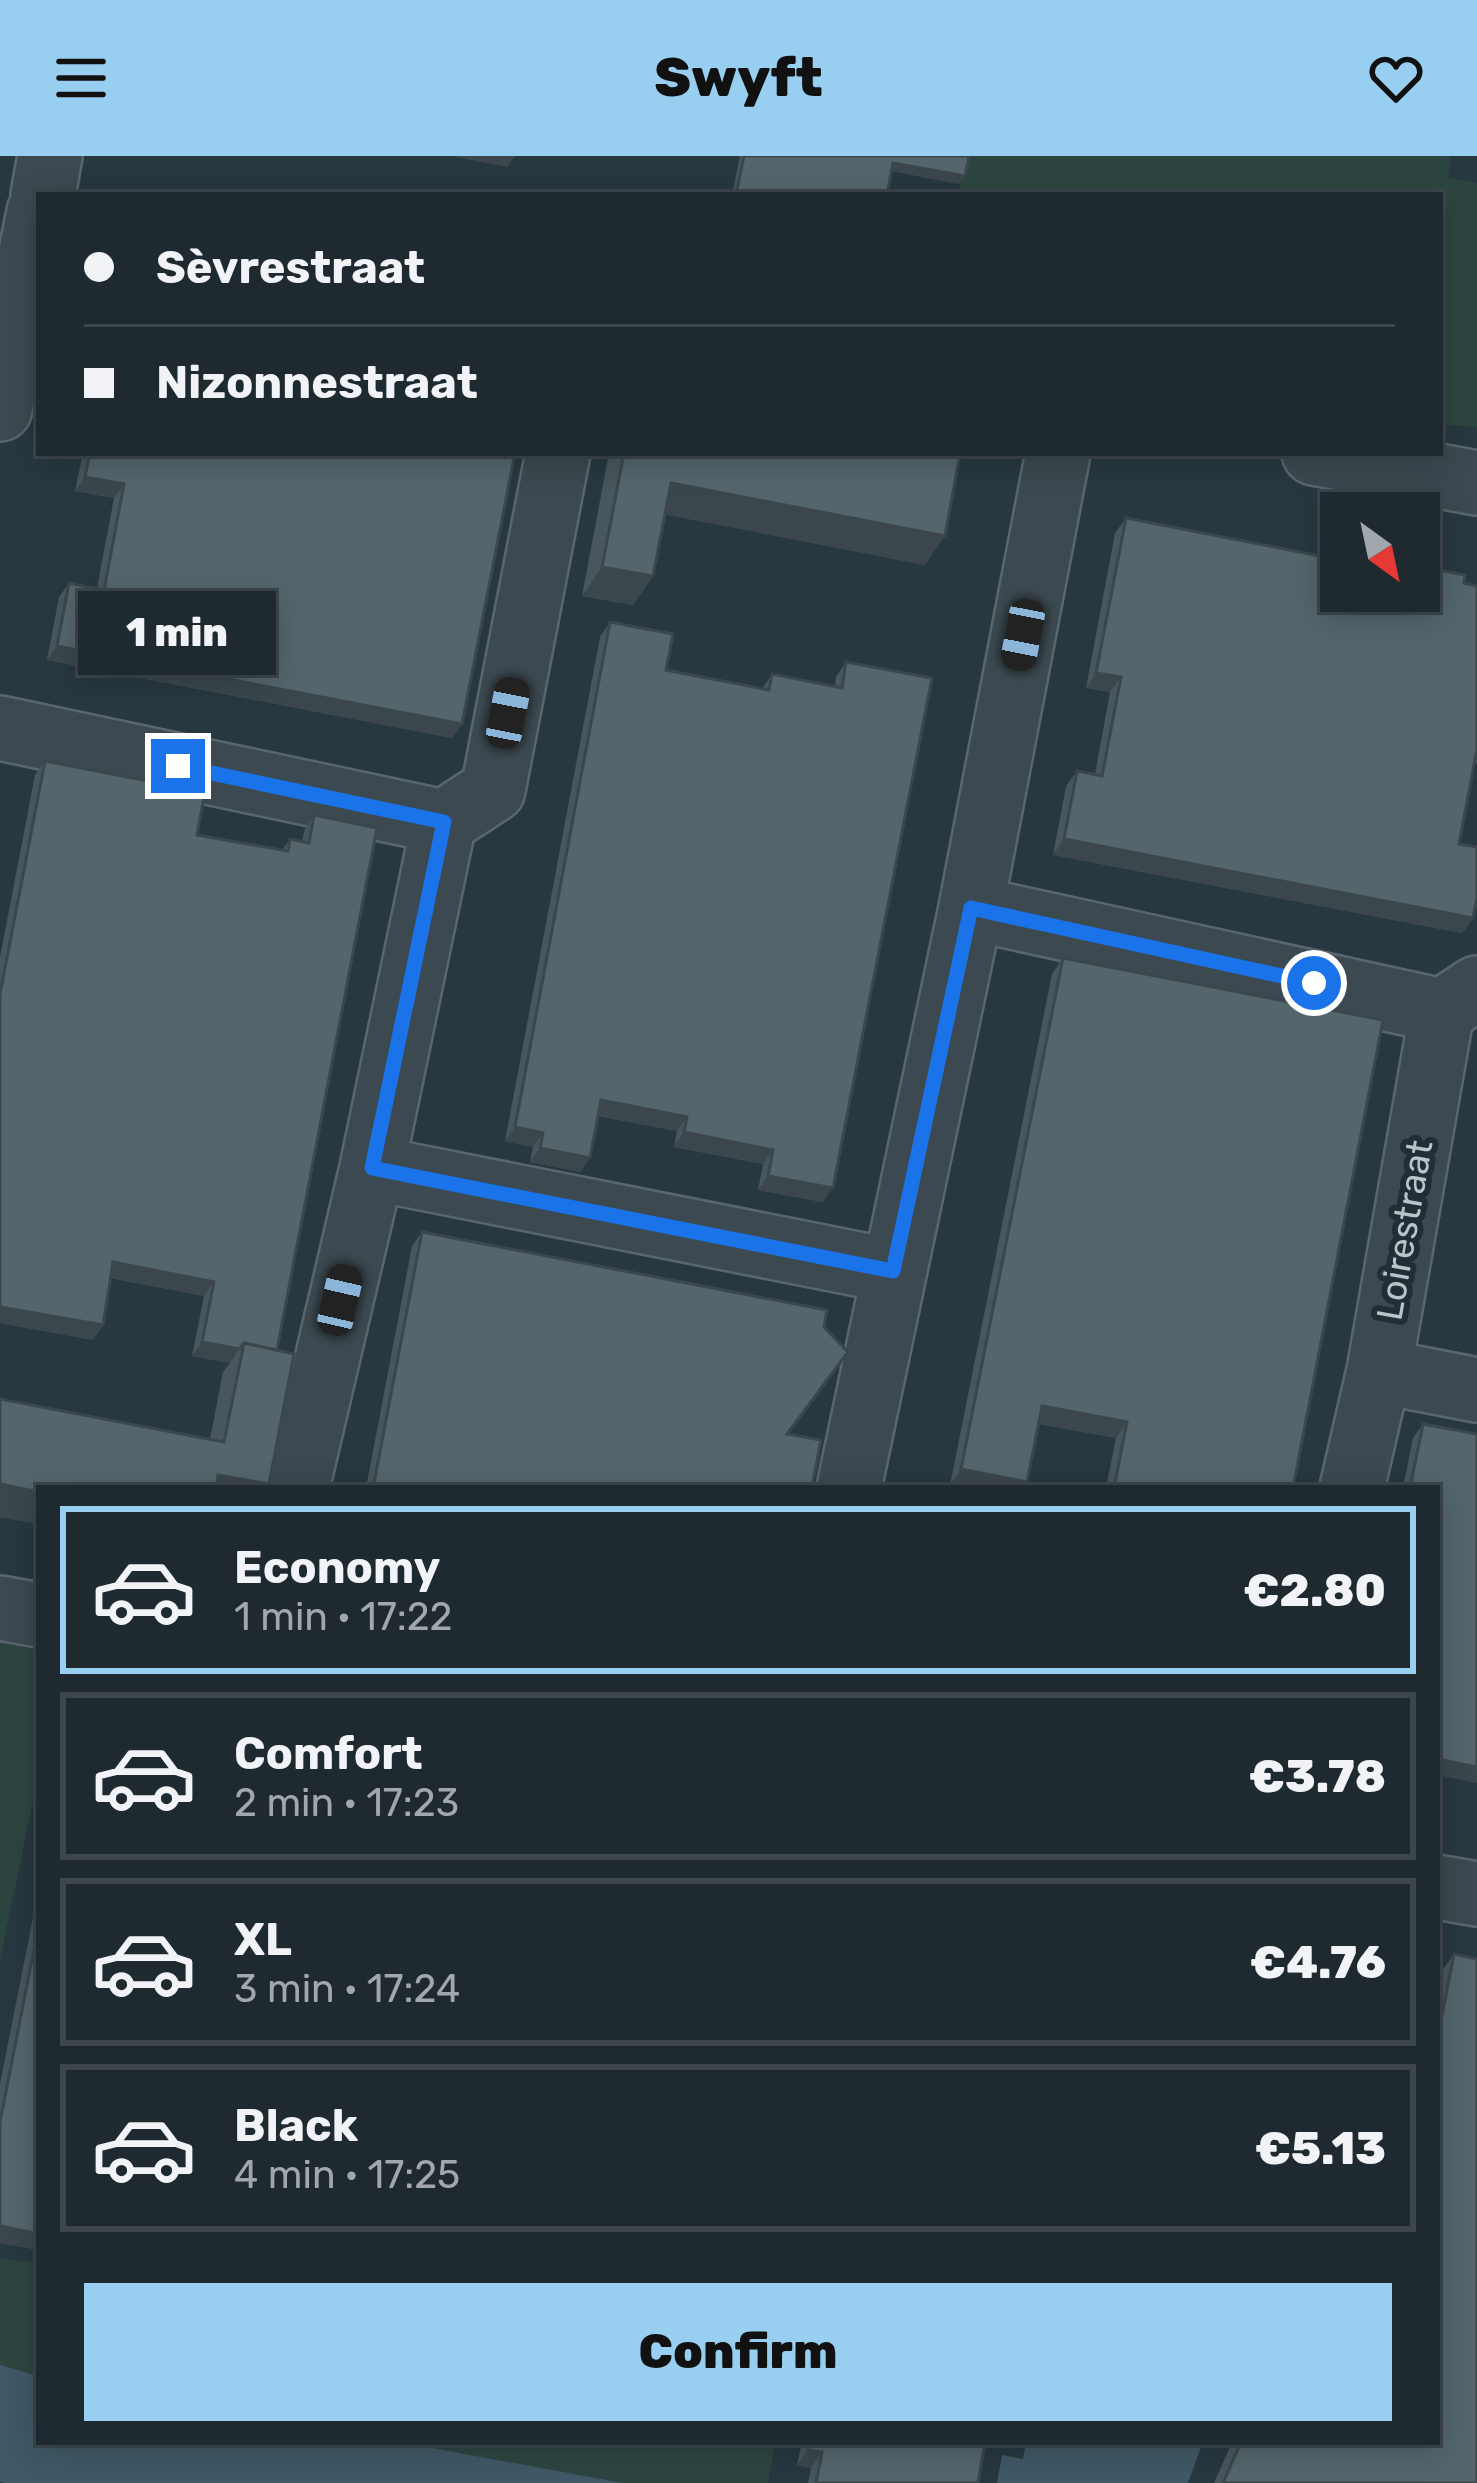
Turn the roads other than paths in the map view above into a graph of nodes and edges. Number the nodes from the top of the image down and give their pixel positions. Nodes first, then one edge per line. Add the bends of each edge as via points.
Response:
1 (36, 220) edge
2 (0, 409) edge
3 (558, 456) edge
4 (1057, 456) edge
5 (1330, 456) edge
6 (1477, 483) edge
7 (0, 728) edge
8 (444, 822) junction
9 (971, 908) junction
10 (1460, 1000) edge
11 (372, 1168) junction
12 (893, 1271) junction
13 (1379, 1371) junction
14 (1477, 1390) edge
15 (298, 1485) edge
16 (850, 1485) edge
17 (1353, 1485) edge
18 (0, 1608) edge
19 (36, 1614) edge
20 (1440, 1888) edge
21 (1477, 1894) edge

1 - 2 street
3 - 8 street via 493,790
4 - 9 street
5 - 6 street
7 - 8 street
8 - 11 street
9 - 10 street
9 - 12 street
10 - 13 street, Loirestraat
11 - 12 street
11 - 15 street
12 - 16 street
13 - 14 street
13 - 17 street, Loirestraat
18 - 19 street
20 - 21 street

